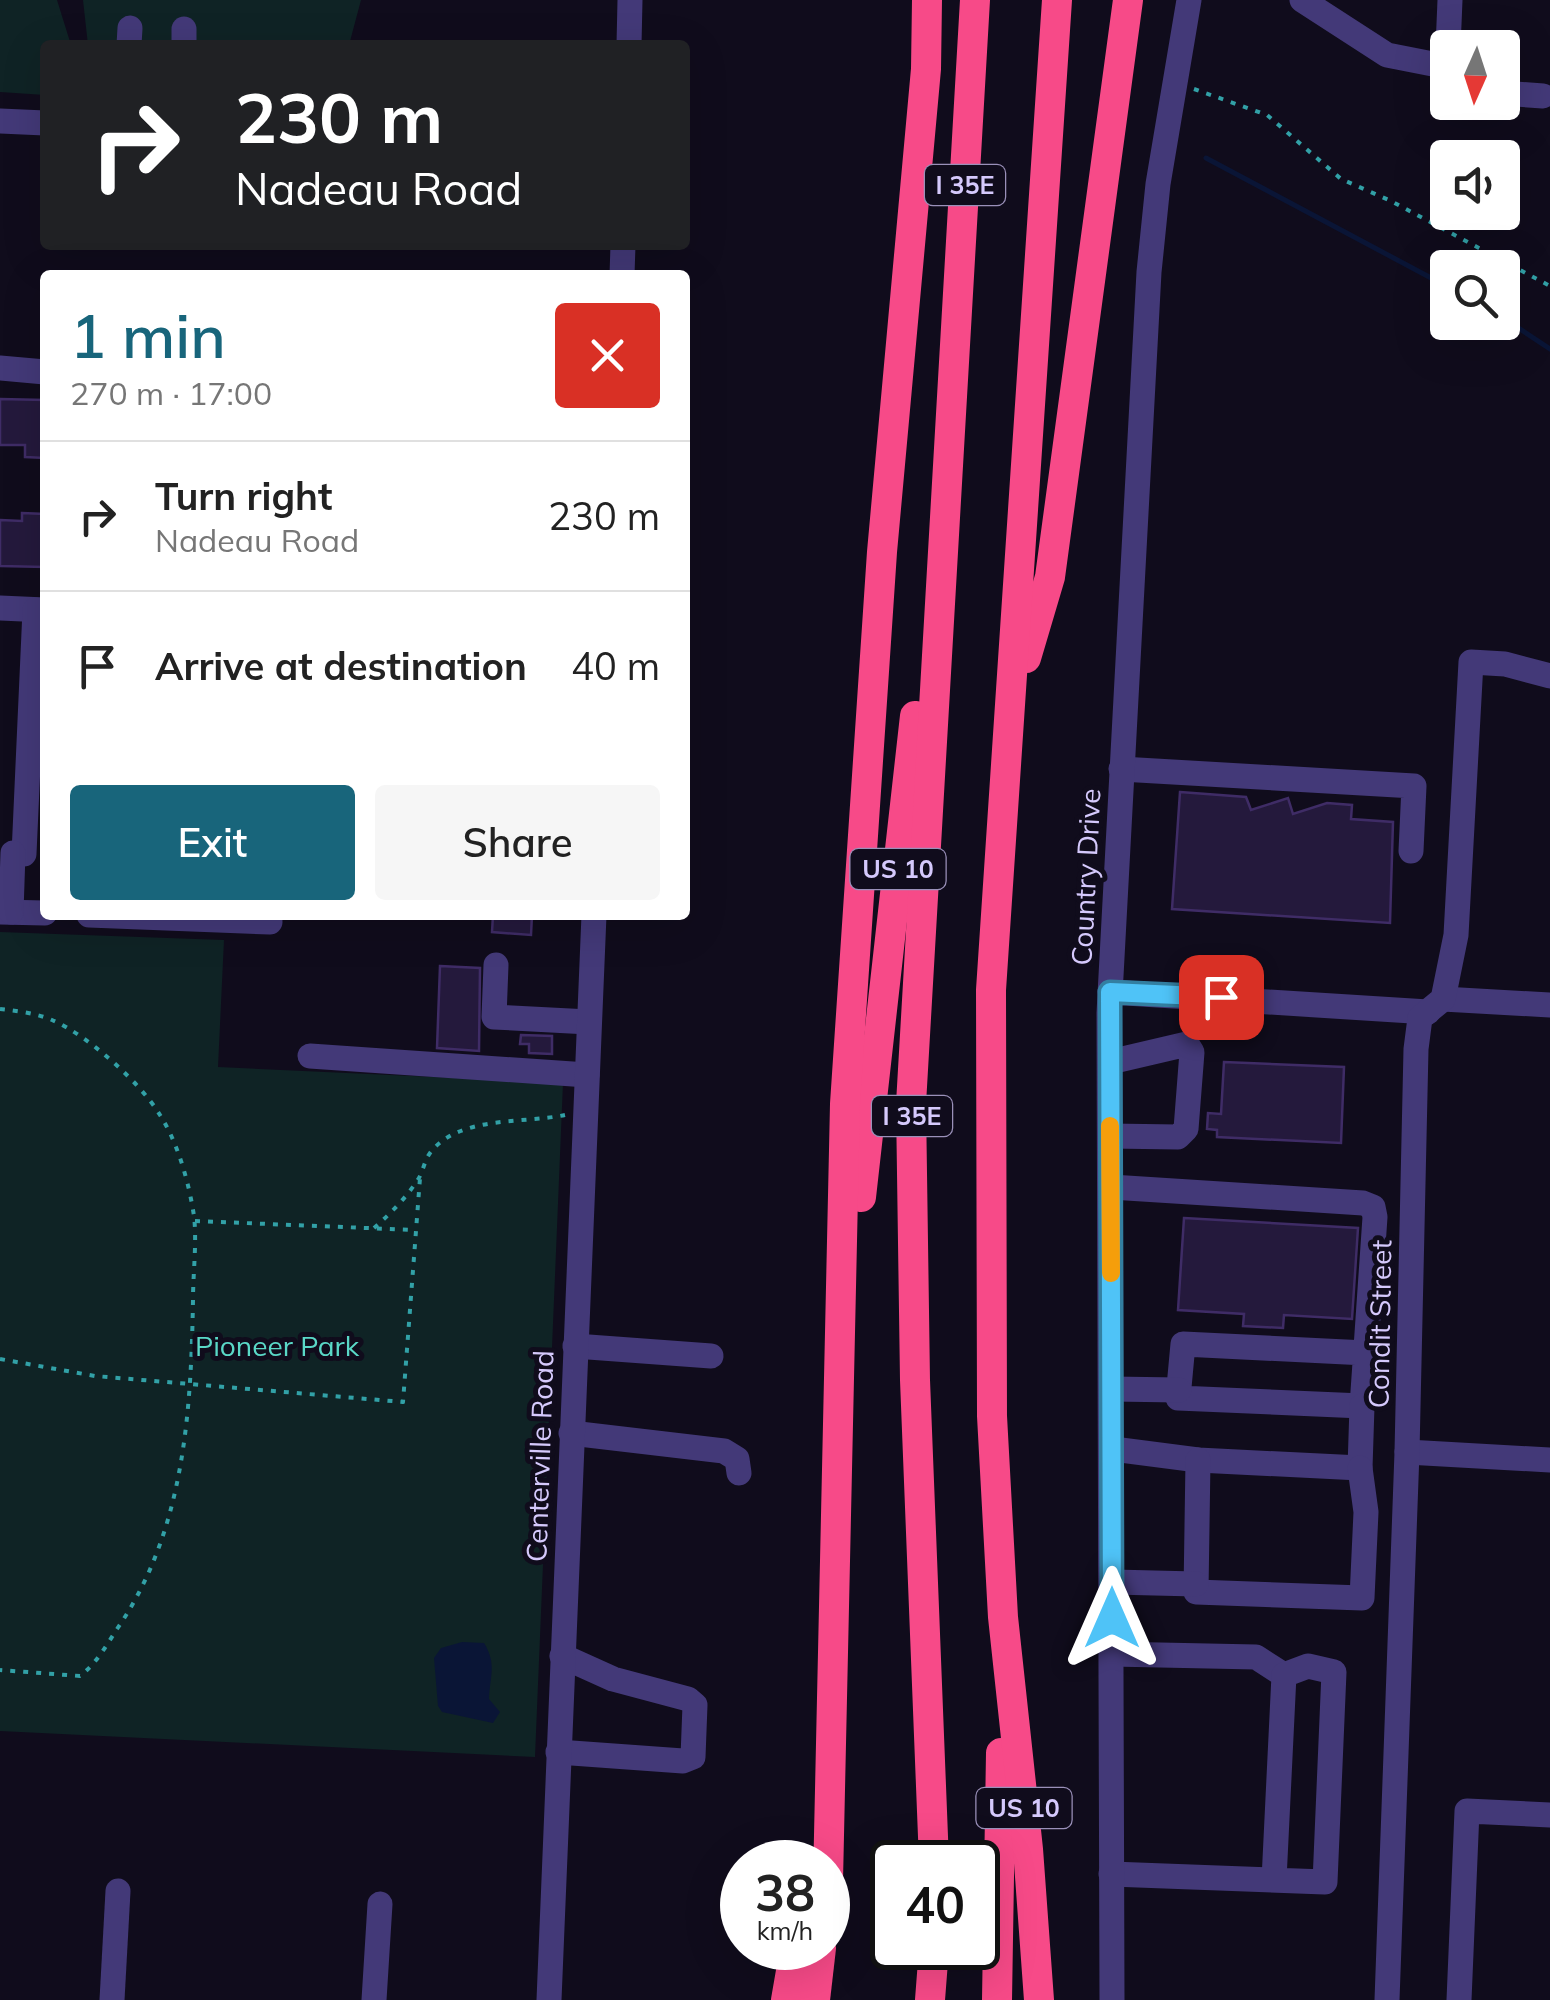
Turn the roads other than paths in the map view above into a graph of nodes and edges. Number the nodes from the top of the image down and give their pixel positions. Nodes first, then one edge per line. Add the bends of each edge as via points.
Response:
1 (630, 0) edge
2 (927, 0) edge
3 (975, 0) edge
4 (1056, 0) edge
5 (1128, 0) edge
6 (1189, 0) edge
7 (1302, 0) edge
8 (1450, 0) edge
9 (1449, 30) edge
10 (629, 40) edge
11 (1430, 63) edge
12 (1520, 94) edge
13 (1544, 96) dead end
14 (0, 122) edge
15 (40, 124) edge
16 (0, 368) edge
17 (955, 370) junction
18 (40, 372) edge
19 (0, 608) edge
20 (40, 610) edge
21 (1550, 676) edge
22 (1011, 709) junction
23 (1122, 769) junction
24 (1410, 851) dead end
25 (20, 854) edge
26 (6, 912) edge
27 (40, 913) edge
28 (218, 920) edge
29 (594, 920) edge
30 (270, 922) dead end
31 (496, 965) dead end
32 (1110, 992) junction
33 (1435, 1006) junction
34 (1550, 1006) edge
35 (589, 1022) junction
36 (310, 1056) dead end
37 (1110, 1062) junction
38 (587, 1075) junction
39 (1110, 1136) junction
40 (1110, 1187) junction
41 (575, 1346) junction
42 (1366, 1353) junction
43 (711, 1356) dead end
44 (841, 1368) junction
45 (1112, 1388) junction
46 (1179, 1390) junction
47 (1362, 1406) junction
48 (571, 1433) junction
49 (1113, 1449) junction
50 (1407, 1452) junction
51 (1198, 1460) junction
52 (1550, 1460) edge
53 (1360, 1468) junction
54 (739, 1473) dead end
55 (1113, 1582) junction
56 (1196, 1584) junction
57 (1004, 1618) junction
58 (1112, 1654) junction
59 (562, 1656) junction
60 (1284, 1674) junction
61 (831, 1728) junction
62 (558, 1752) junction
63 (1550, 1815) edge
64 (813, 1840) edge
65 (829, 1840) edge
66 (933, 1840) edge
67 (1111, 1874) junction
68 (1274, 1880) junction
69 (118, 1891) dead end
70 (380, 1904) dead end
71 (791, 1970) edge
72 (819, 1970) edge
73 (932, 1970) edge
74 (112, 2000) edge
75 (374, 2000) edge
76 (548, 2000) edge
77 (786, 2000) edge
78 (815, 2000) edge
79 (930, 2000) edge
80 (997, 2000) edge
81 (1039, 2000) edge
82 (1112, 2000) edge
83 (1387, 2000) edge
84 (1459, 2000) edge

1 - 10 street
2 - 44 highway via 847,1068
3 - 17 highway, I 35E
4 - 22 highway, I 35E
5 - 22 highway via 1050,577
6 - 23 street, Country Drive via 1149,272
7 - 11 street via 1387,55
8 - 9 street
12 - 13 street
14 - 15 street
16 - 18 street
17 - 44 highway, US 10
17 - 66 highway, I 35E via 911,1104
19 - 20 street
20 - 25 street
21 - 33 street, Condit Street via 1471,662 1456,935
22 - 57 highway, I 35E via 991,990 992,1416
23 - 24 street via 1414,786
23 - 32 street, Country Drive
25 - 26 street
26 - 27 street
28 - 30 street
29 - 35 street, Centerville Road
31 - 35 street via 494,1017
32 - 33 street
32 - 37 street, Country Drive
33 - 34 street
33 - 50 street, Condit Street via 1420,1018 1416,1049
35 - 38 street, Centerville Road
36 - 38 street
37 - 39 street, Country Drive
37 - 39 street via 1187,1044 1192,1052 1186,1130 1178,1137
38 - 41 street, Centerville Road
39 - 40 street, Country Drive
40 - 42 street via 1372,1206
40 - 45 street, Country Drive
41 - 43 street
41 - 48 street, Centerville Road
42 - 46 street via 1183,1344
42 - 47 street
44 - 61 highway, US 10
45 - 46 street
45 - 49 street, Country Drive
46 - 47 street via 1178,1398
47 - 53 street
48 - 54 street via 724,1452 737,1458
48 - 59 street, Centerville Road
49 - 51 street
49 - 55 street, Country Drive
50 - 52 street
50 - 83 street, Condit Street
51 - 53 street
51 - 56 street
53 - 56 street via 1366,1512 1362,1598 1196,1592
55 - 56 street
55 - 58 street, Country Drive
57 - 80 highway, I 35E
57 - 81 highway, US 10
58 - 60 street via 1256,1657
58 - 67 street, Country Drive
59 - 62 street, Centerville Road
59 - 62 street via 613,1679 688,1699 695,1706 693,1757
60 - 68 street
60 - 68 street via 1308,1666 1334,1672 1325,1882
61 - 64 highway
61 - 65 highway, US 10
62 - 76 street, Centerville Road
63 - 84 street via 1467,1811
67 - 68 street
67 - 82 street, Country Drive
69 - 74 street
70 - 75 street
71 - 77 highway
72 - 78 highway
73 - 79 highway

